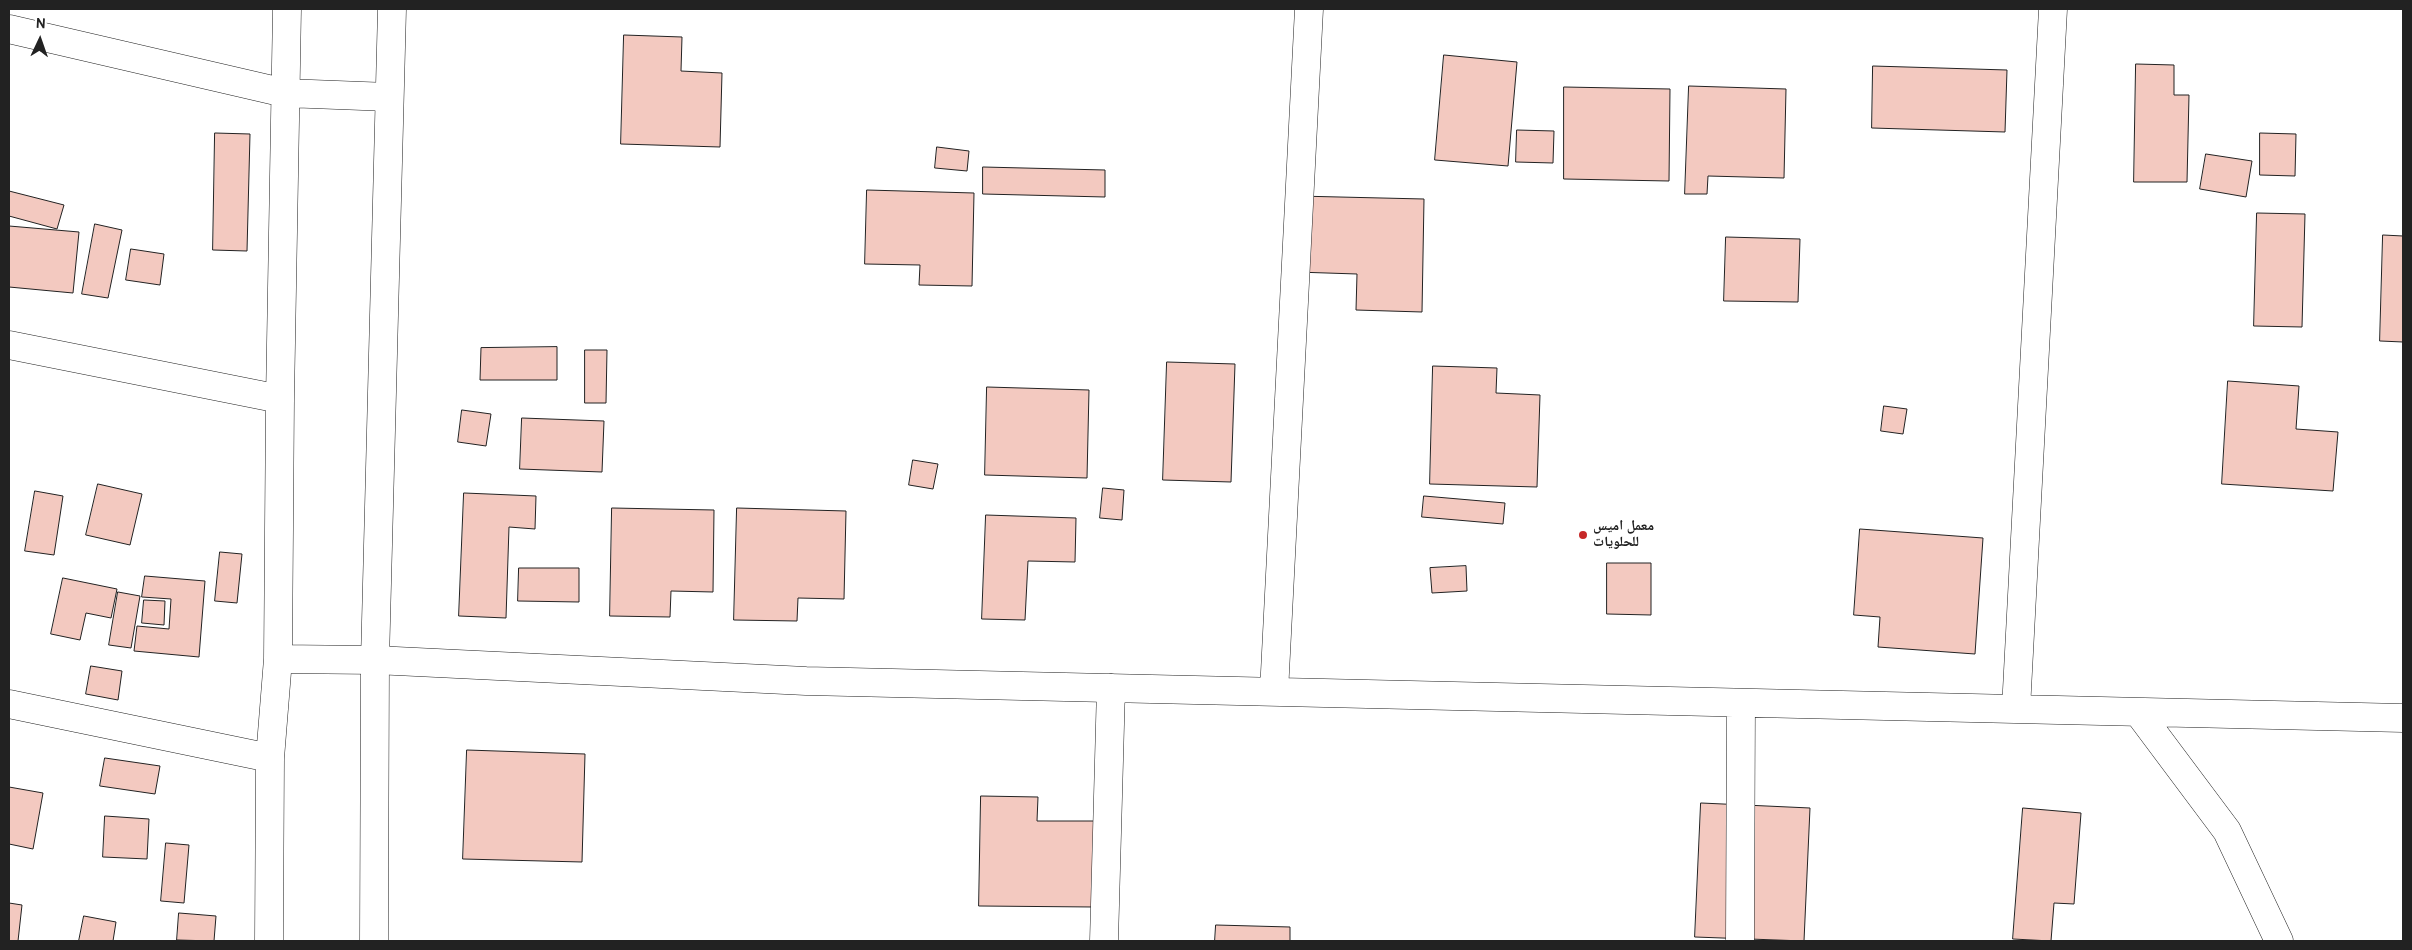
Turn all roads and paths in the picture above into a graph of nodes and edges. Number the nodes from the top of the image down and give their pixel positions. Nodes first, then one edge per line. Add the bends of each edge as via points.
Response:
1 (287, 9) edge
2 (392, 9) edge
3 (1309, 9) edge
4 (2053, 9) edge
5 (9, 30) edge
6 (285, 93) junction
7 (388, 97) junction
8 (9, 345) edge
9 (280, 399) junction
10 (278, 659) junction
11 (375, 660) junction
12 (1111, 688) junction
13 (1274, 692) junction
14 (1741, 703) junction
15 (9, 704) edge
16 (2016, 709) junction
17 (2138, 712) junction
18 (2403, 718) edge
19 (270, 758) junction
20 (269, 941) edge
21 (374, 941) edge
22 (1104, 941) edge
23 (1740, 941) edge
24 (2279, 941) edge

1 - 6 street
2 - 7 street
3 - 13 street
4 - 16 street
5 - 6 street
6 - 7 street
6 - 9 street
7 - 11 street
8 - 9 street
9 - 10 street
10 - 11 street
10 - 19 street
11 - 12 street via 806,681
11 - 21 street
12 - 13 street
12 - 22 street
13 - 14 street
14 - 16 street
14 - 23 street
15 - 19 street
16 - 17 street
17 - 18 street
17 - 24 street via 2227,831
19 - 20 street

